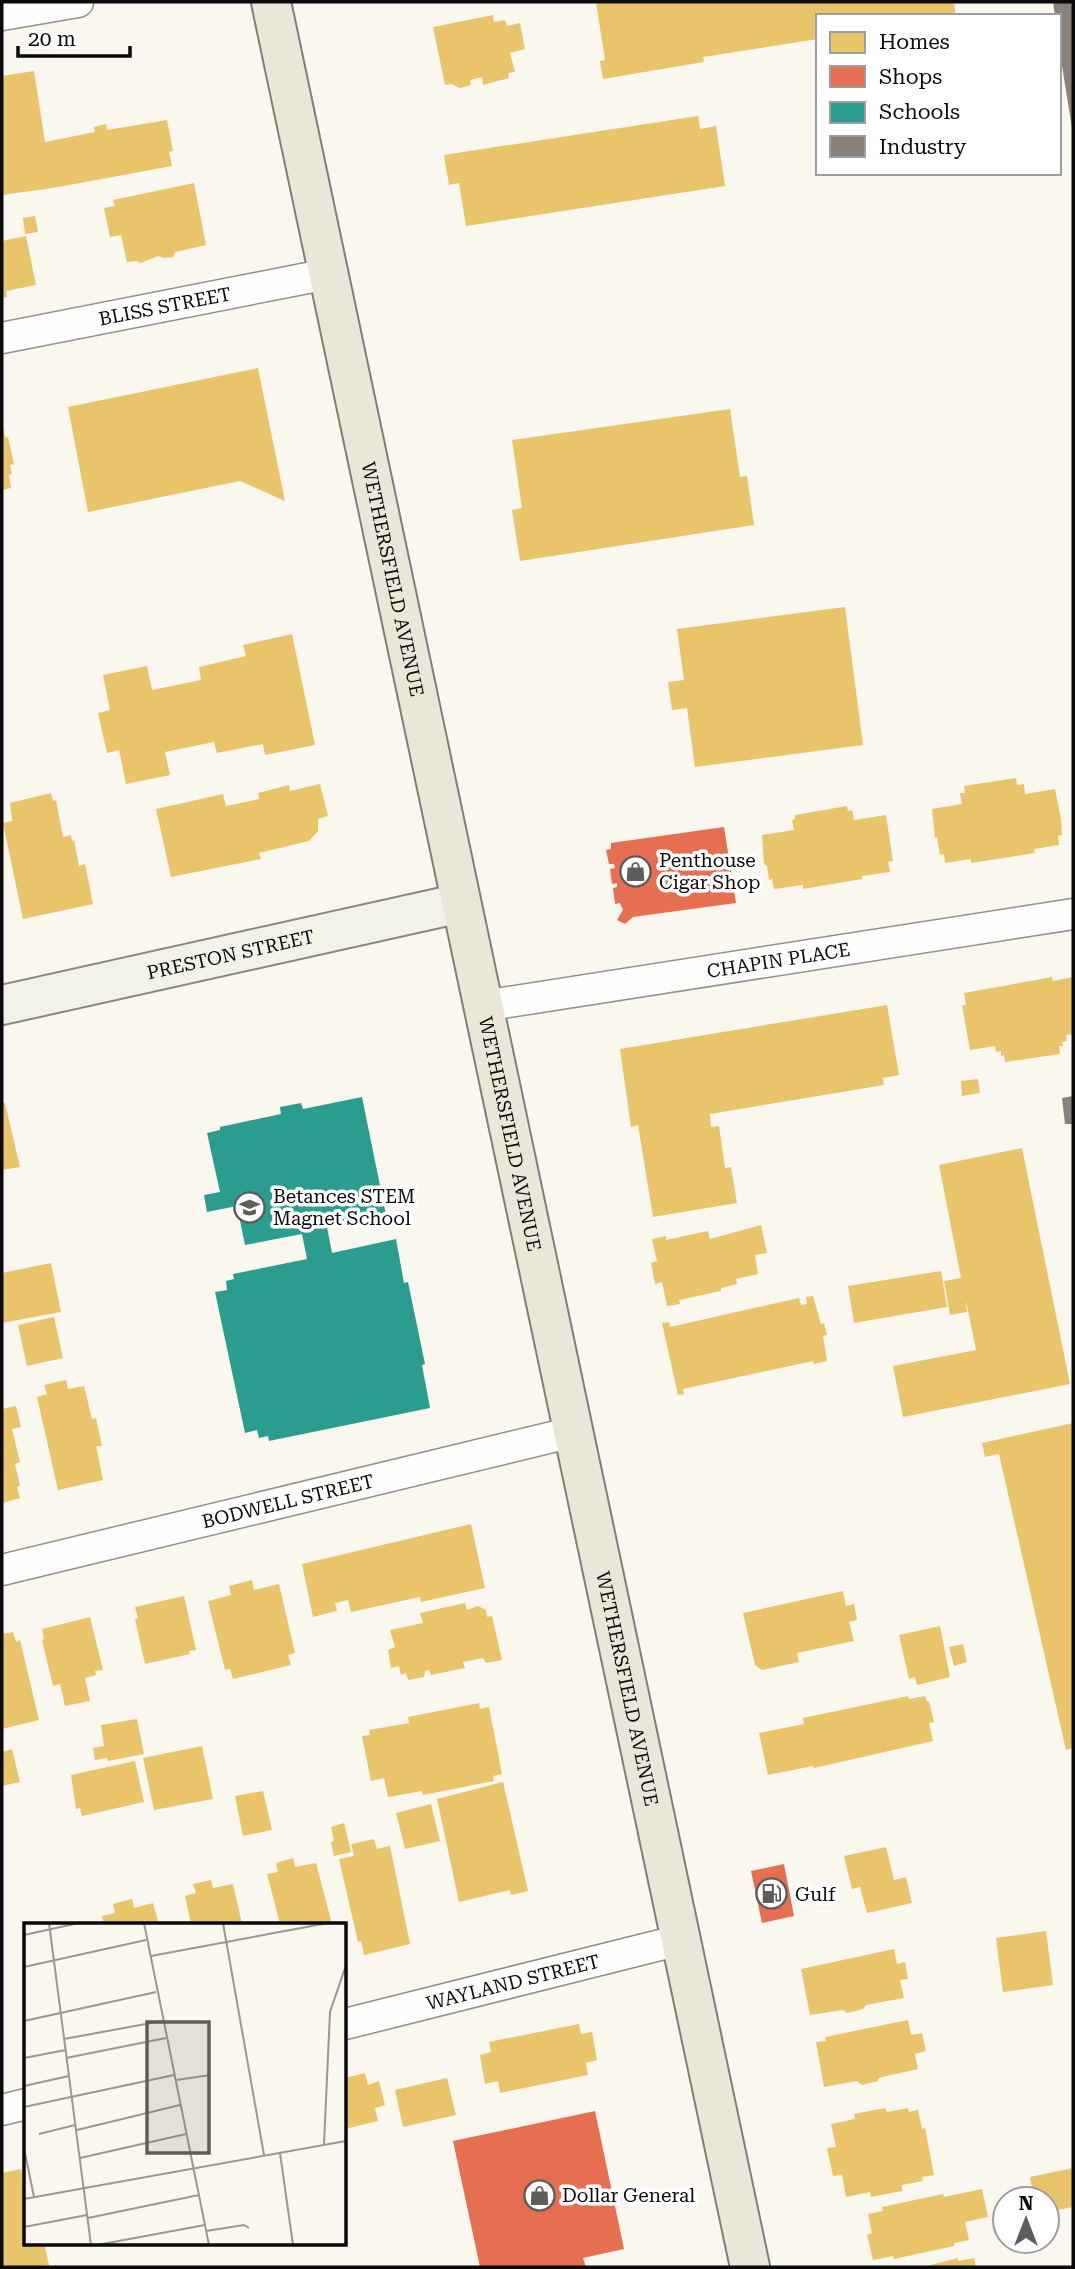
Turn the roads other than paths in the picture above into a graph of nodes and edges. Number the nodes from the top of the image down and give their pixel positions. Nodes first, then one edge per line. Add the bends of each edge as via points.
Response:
1 (78, 2) edge
2 (271, 2) edge
3 (2, 15) edge
4 (328, 274) junction
5 (2, 338) edge
6 (461, 903) junction
7 (1073, 914) edge
8 (2, 1004) edge
9 (483, 1006) junction
10 (573, 1432) junction
11 (2, 1570) edge
12 (680, 1940) junction
13 (346, 2024) edge
14 (24, 2104) edge
15 (2, 2110) edge
16 (750, 2267) edge

1 - 3 street
2 - 4 main road, WETHERSFIELD AVENUE
4 - 5 street, BLISS STREET
4 - 6 main road, WETHERSFIELD AVENUE
6 - 8 street, PRESTON STREET
6 - 9 main road, WETHERSFIELD AVENUE
7 - 9 street, CHAPIN PLACE
9 - 10 main road, WETHERSFIELD AVENUE
10 - 11 street, BODWELL STREET
10 - 12 main road, WETHERSFIELD AVENUE
12 - 13 street, WAYLAND STREET
12 - 16 main road, WETHERSFIELD AVENUE
14 - 15 street

